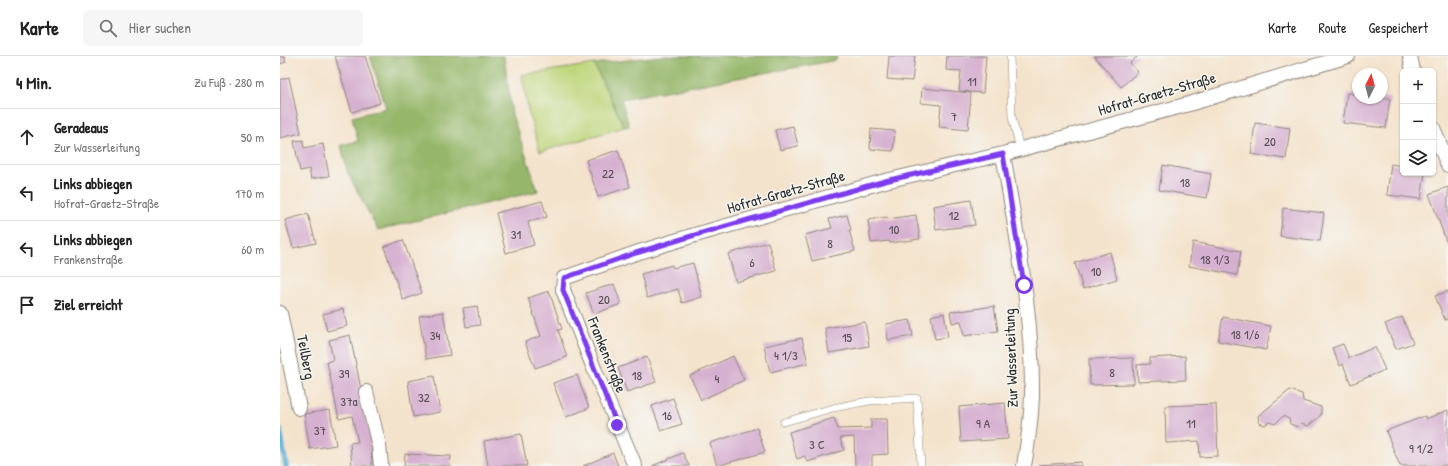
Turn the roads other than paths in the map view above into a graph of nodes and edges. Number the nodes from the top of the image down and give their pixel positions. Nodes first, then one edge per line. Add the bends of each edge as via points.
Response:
1 (1010, 56) edge
2 (1348, 56) edge
3 (1410, 56) edge
4 (1412, 68) edge
5 (1436, 135) edge
6 (1020, 149) junction
7 (1003, 154) junction
8 (1448, 165) edge
9 (564, 278) joint
10 (280, 313) edge
11 (366, 392) dead end
12 (299, 408) dead end
13 (784, 422) dead end
14 (381, 466) edge
15 (635, 466) edge
16 (921, 466) edge
17 (1024, 466) edge

1 - 6 lane via 1012,117
2 - 6 street, Hofrat-Graetz-Straße via 1189,104
3 - 4 street
5 - 8 street
6 - 7 street, Hofrat-Graetz-Straße
7 - 9 street, Hofrat-Graetz-Straße via 885,181 636,253
7 - 17 street, Zur Wasserleitung via 1028,321 1032,396
9 - 15 street, Frankenstraße via 563,290
10 - 12 street, Teilberg
11 - 14 street via 379,446
13 - 16 lane via 833,408 917,398

